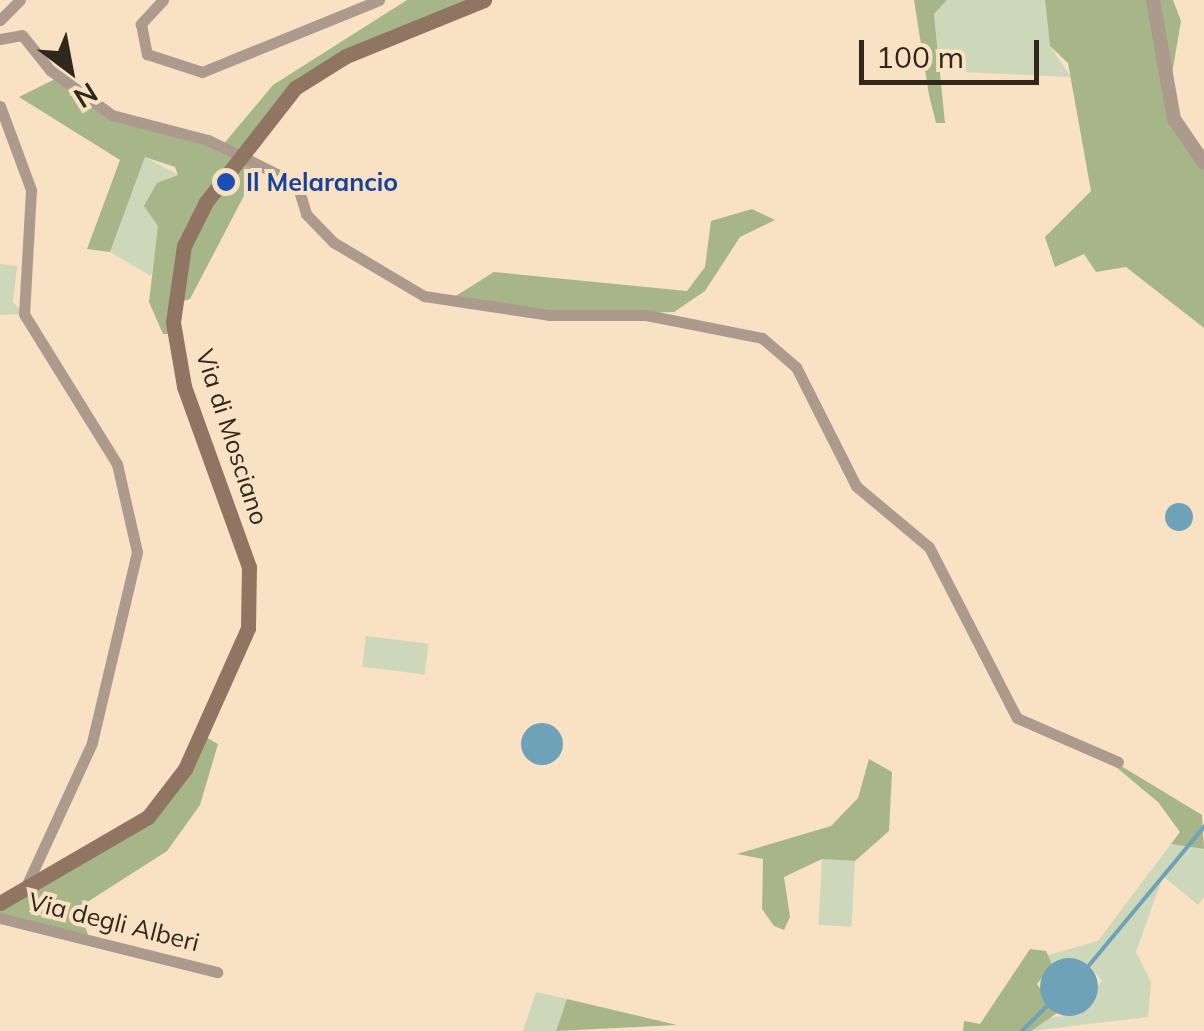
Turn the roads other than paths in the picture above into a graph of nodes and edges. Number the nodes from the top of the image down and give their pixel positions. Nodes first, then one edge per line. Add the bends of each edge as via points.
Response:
1 (20, 0) edge
2 (163, 0) edge
3 (380, 0) edge
4 (484, 0) edge
5 (1153, 0) edge
6 (0, 20) edge
7 (0, 38) edge
8 (0, 106) edge
9 (236, 154) junction
10 (1204, 163) edge
11 (1118, 762) dead end
12 (25, 888) junction
13 (0, 902) edge
14 (0, 918) edge
15 (218, 972) dead end

1 - 6 street
2 - 3 street via 141,24 147,54 202,72
4 - 9 main road, Via di Mosciano via 346,56 296,88
5 - 10 street via 1174,119
7 - 9 street via 22,35 59,77 112,115
8 - 12 street via 31,190 24,314 117,464 137,552 92,743
9 - 11 street via 296,184 306,214 347,254 424,296 549,315 646,315 743,331 796,367 856,486 929,547 1016,718
9 - 12 main road, Via di Mosciano via 184,246 173,322 184,386 249,567 248,628 171,791 108,846
12 - 13 main road, Via di Mosciano
14 - 15 street, Via degli Alberi

